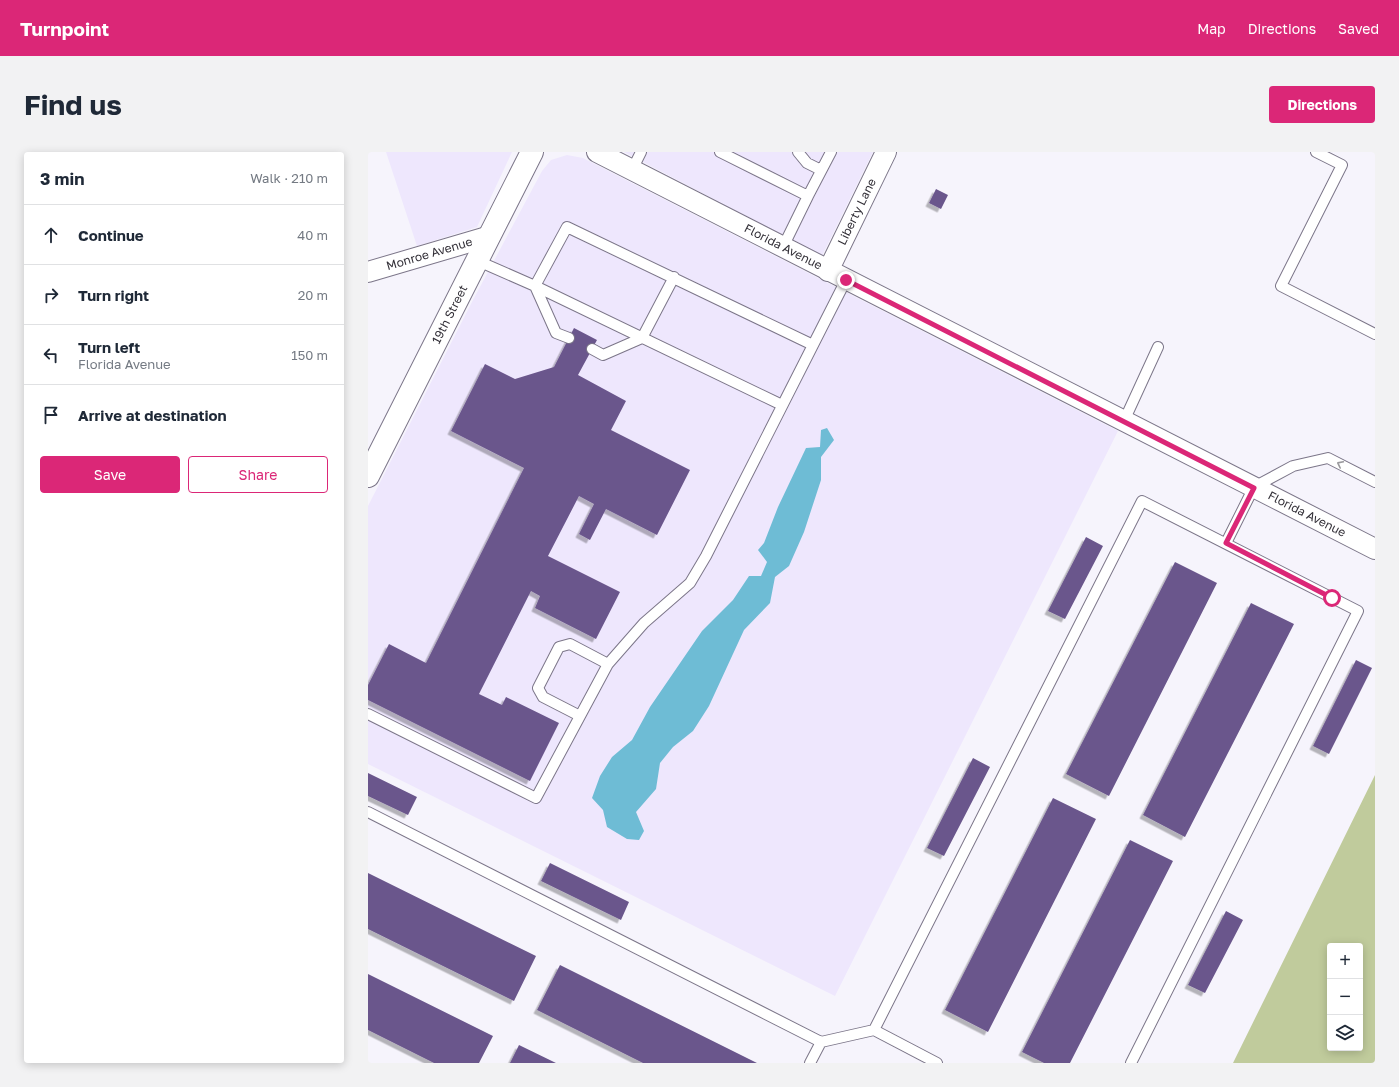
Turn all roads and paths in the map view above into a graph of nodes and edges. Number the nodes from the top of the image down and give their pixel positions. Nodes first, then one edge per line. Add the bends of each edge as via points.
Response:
1 (532, 152) edge
2 (597, 152) edge
3 (641, 152) edge
4 (720, 152) edge
5 (798, 152) edge
6 (831, 152) edge
7 (886, 152) edge
8 (1316, 152) edge
9 (632, 170) junction
10 (822, 170) junction
11 (808, 196) junction
12 (490, 236) junction
13 (783, 248) junction
14 (478, 261) junction
15 (828, 271) junction
16 (368, 272) edge
17 (674, 278) junction
18 (846, 280) junction
19 (535, 286) junction
20 (1375, 334) edge
21 (569, 338) dead end
22 (642, 338) junction
23 (813, 345) junction
24 (1158, 347) dead end
25 (592, 349) dead end
26 (782, 405) junction
27 (1124, 421) junction
28 (368, 476) edge
29 (1375, 482) edge
30 (1254, 488) junction
31 (1226, 543) junction
32 (1375, 548) edge
33 (608, 664) junction
34 (368, 714) edge
35 (580, 716) junction
36 (368, 812) edge
37 (874, 1030) junction
38 (821, 1042) junction
39 (810, 1063) edge
40 (937, 1063) edge
41 (1131, 1063) edge

1 - 12 main road, 19th Street
2 - 9 street, Florida Avenue
3 - 9 lane
4 - 11 lane
5 - 10 lane via 808,163
6 - 10 lane
7 - 15 street, Liberty Lane
8 - 20 lane via 1342,165 1281,286
9 - 13 street, Florida Avenue
10 - 11 lane
11 - 13 lane
12 - 14 main road, 19th Street
12 - 16 street, Monroe Avenue
13 - 15 street, Florida Avenue
14 - 19 lane
14 - 28 main road, 19th Street
15 - 18 street, Florida Avenue
17 - 19 lane via 567,227
17 - 22 lane
17 - 23 lane
18 - 23 lane
18 - 27 street, Florida Avenue
19 - 21 lane via 556,333
19 - 22 lane
22 - 25 lane via 603,354
22 - 26 lane
23 - 26 lane
24 - 27 lane
26 - 33 lane via 690,583 644,623
27 - 30 street, Florida Avenue
29 -> 30 lane via 1328,458 1293,466
30 - 31 lane
30 - 32 street, Florida Avenue
31 - 37 lane via 1142,501
31 - 41 lane via 1358,611
33 - 35 lane
33 - 35 lane via 570,644 559,647 538,688 543,697
34 - 35 lane via 536,798
36 - 38 lane
37 - 38 lane
37 - 40 lane
38 - 39 lane

